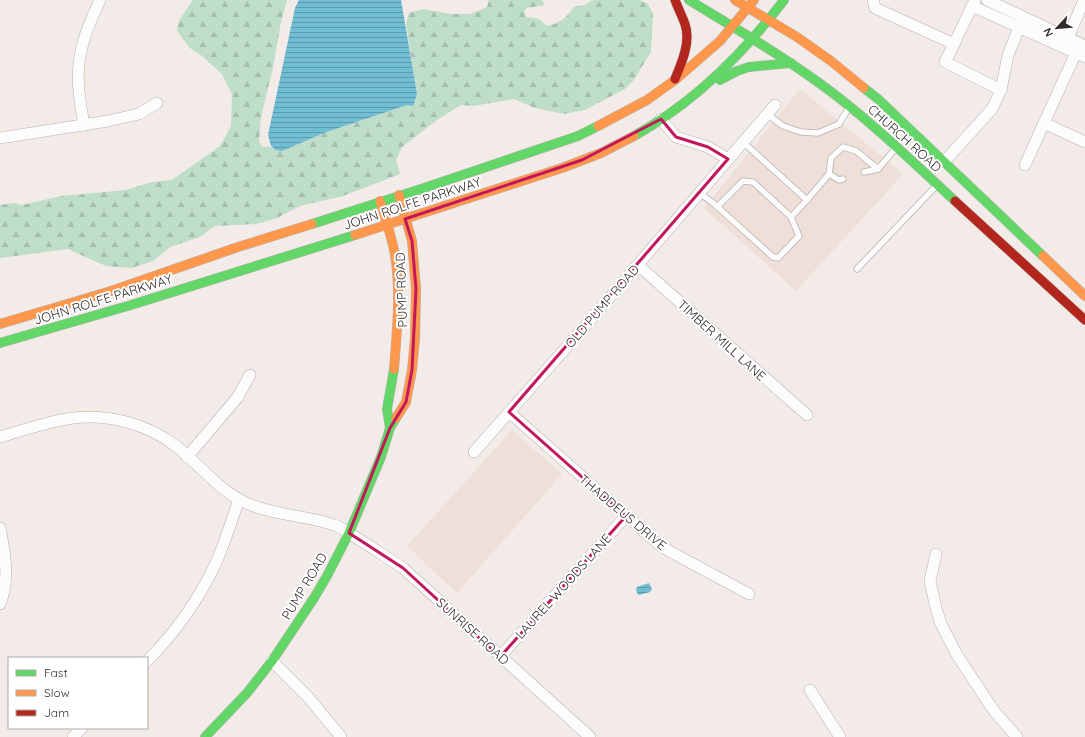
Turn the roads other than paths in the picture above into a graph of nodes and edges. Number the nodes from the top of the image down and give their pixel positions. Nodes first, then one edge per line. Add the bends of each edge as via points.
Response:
1 (100, 0) edge
2 (675, 0) edge
3 (689, 0) edge
4 (735, 0) edge
5 (784, 0) edge
6 (873, 0) edge
7 (987, 0) edge
8 (1084, 0) edge
9 (974, 3) edge
10 (751, 4) edge
11 (768, 20) junction
12 (1021, 22) junction
13 (733, 26) junction
14 (754, 39) junction
15 (1066, 43) junction
16 (954, 44) junction
17 (1081, 50) edge
18 (791, 63) junction
19 (675, 80) junction
20 (702, 89) junction
21 (1001, 90) junction
22 (157, 103) dead end
23 (775, 105) dead end
24 (850, 107) junction
25 (767, 114) junction
26 (661, 119) junction
27 (1044, 123) junction
28 (84, 125) junction
29 (0, 138) edge
30 (743, 142) junction
31 (1085, 142) edge
32 (896, 148) junction
33 (728, 159) junction
34 (944, 162) junction
35 (1025, 165) dead end
36 (878, 169) junction
37 (864, 172) dead end
38 (829, 174) junction
39 (843, 179) dead end
40 (937, 185) junction
41 (699, 193) junction
42 (399, 195) junction
43 (807, 200) junction
44 (380, 201) junction
45 (717, 207) junction
46 (791, 216) junction
47 (405, 219) junction
48 (386, 225) junction
49 (638, 265) junction
50 (857, 269) dead end
51 (1085, 296) edge
52 (1085, 320) edge
53 (0, 324) edge
54 (0, 343) edge
55 (250, 375) dead end
56 (509, 412) junction
57 (807, 415) dead end
58 (390, 428) junction
59 (0, 437) edge
60 (474, 452) dead end
61 (187, 457) junction
62 (239, 499) junction
63 (626, 516) junction
64 (0, 528) edge
65 (349, 533) junction
66 (936, 554) dead end
67 (749, 594) dead end
68 (0, 604) edge
69 (500, 657) junction
70 (148, 660) edge
71 (272, 661) junction
72 (810, 690) dead end
73 (81, 729) edge
74 (73, 737) edge
75 (205, 737) edge
76 (340, 737) edge
77 (590, 737) edge
78 (840, 737) edge
79 (1017, 737) edge

1 - 28 street via 86,34 79,62 79,92
2 - 19 main road via 687,36 683,60
3 - 13 main road, CHURCH ROAD
4 - 10 main road, CHURCH ROAD
5 - 11 main road, JOHN ROLFE PARKWAY
6 - 16 street via 875,8
7 - 12 street
8 - 15 street
9 - 12 street
9 - 16 street
10 - 11 main road, CHURCH ROAD
10 - 13 main road, JOHN ROLFE PARKWAY
11 - 14 main road, JOHN ROLFE PARKWAY
11 - 34 main road, CHURCH ROAD via 848,74 896,115
12 - 15 street
12 - 21 street via 1008,55
13 - 14 main road, CHURCH ROAD
13 - 19 main road, JOHN ROLFE PARKWAY via 720,41
14 - 18 main road, CHURCH ROAD
14 - 20 main road, JOHN ROLFE PARKWAY
15 - 17 street
16 - 21 street via 946,62
17 - 27 street
18 - 20 main road via 743,69
18 - 24 main road, CHURCH ROAD
19 - 42 main road, JOHN ROLFE PARKWAY via 626,112 578,136
20 - 26 main road, JOHN ROLFE PARKWAY
21 - 34 street via 992,109
22 - 28 street via 139,114
23 - 25 street, OLD PUMP ROAD
24 - 25 lane via 839,124 818,133 801,132 783,126
24 - 32 main road, CHURCH ROAD
25 - 30 street, OLD PUMP ROAD
26 - 33 street via 676,137 708,147
26 - 47 main road, JOHN ROLFE PARKWAY via 613,147 582,160
27 - 31 street
27 - 35 street
28 - 29 street
30 - 33 street, OLD PUMP ROAD
30 - 43 lane
32 - 36 lane
32 - 40 main road, CHURCH ROAD
33 - 41 street, OLD PUMP ROAD
34 - 51 main road, CHURCH ROAD
36 - 37 lane
36 - 38 lane via 856,151 843,147 831,158
38 - 39 lane via 839,180
38 - 43 lane
40 - 50 lane
40 - 52 main road, CHURCH ROAD
41 - 45 lane
41 - 49 street, OLD PUMP ROAD
42 - 44 main road, JOHN ROLFE PARKWAY
42 - 47 main road, PUMP ROAD
43 - 46 lane
44 - 48 main road, PUMP ROAD
44 - 53 main road, JOHN ROLFE PARKWAY via 111,291
45 - 46 lane via 742,181 753,182
45 - 46 lane via 773,257 778,258 799,236
47 - 48 main road, JOHN ROLFE PARKWAY
47 - 58 main road, PUMP ROAD via 412,241 416,289 415,339 406,402
48 - 54 main road, JOHN ROLFE PARKWAY
48 - 58 main road, PUMP ROAD via 395,254 398,294 393,380 387,409
49 - 56 street, OLD PUMP ROAD
49 - 57 street, TIMBER MILL LANE
55 - 61 street via 237,398
56 - 60 street, OLD PUMP ROAD
56 - 63 street, THADDEUS DRIVE
58 - 65 main road, PUMP ROAD via 376,470
59 - 61 street, SUNRISE ROAD via 73,418 95,417 130,423 157,434 176,446
61 - 62 street, SUNRISE ROAD via 217,484
62 - 65 street, SUNRISE ROAD via 265,510 336,526
62 - 70 street via 219,556 203,589 177,627
63 - 67 street, THADDEUS DRIVE via 669,551
63 - 69 street, LAUREL WOODS LANE
64 - 68 street via 6,556 5,584
65 - 69 street, SUNRISE ROAD via 403,568
65 - 71 main road, PUMP ROAD via 314,598
66 - 79 street via 930,581 941,624 957,655 994,711
69 - 77 street, SUNRISE ROAD
71 - 75 main road, PUMP ROAD via 248,693
71 - 76 street via 308,697
72 - 78 street
73 - 74 street

